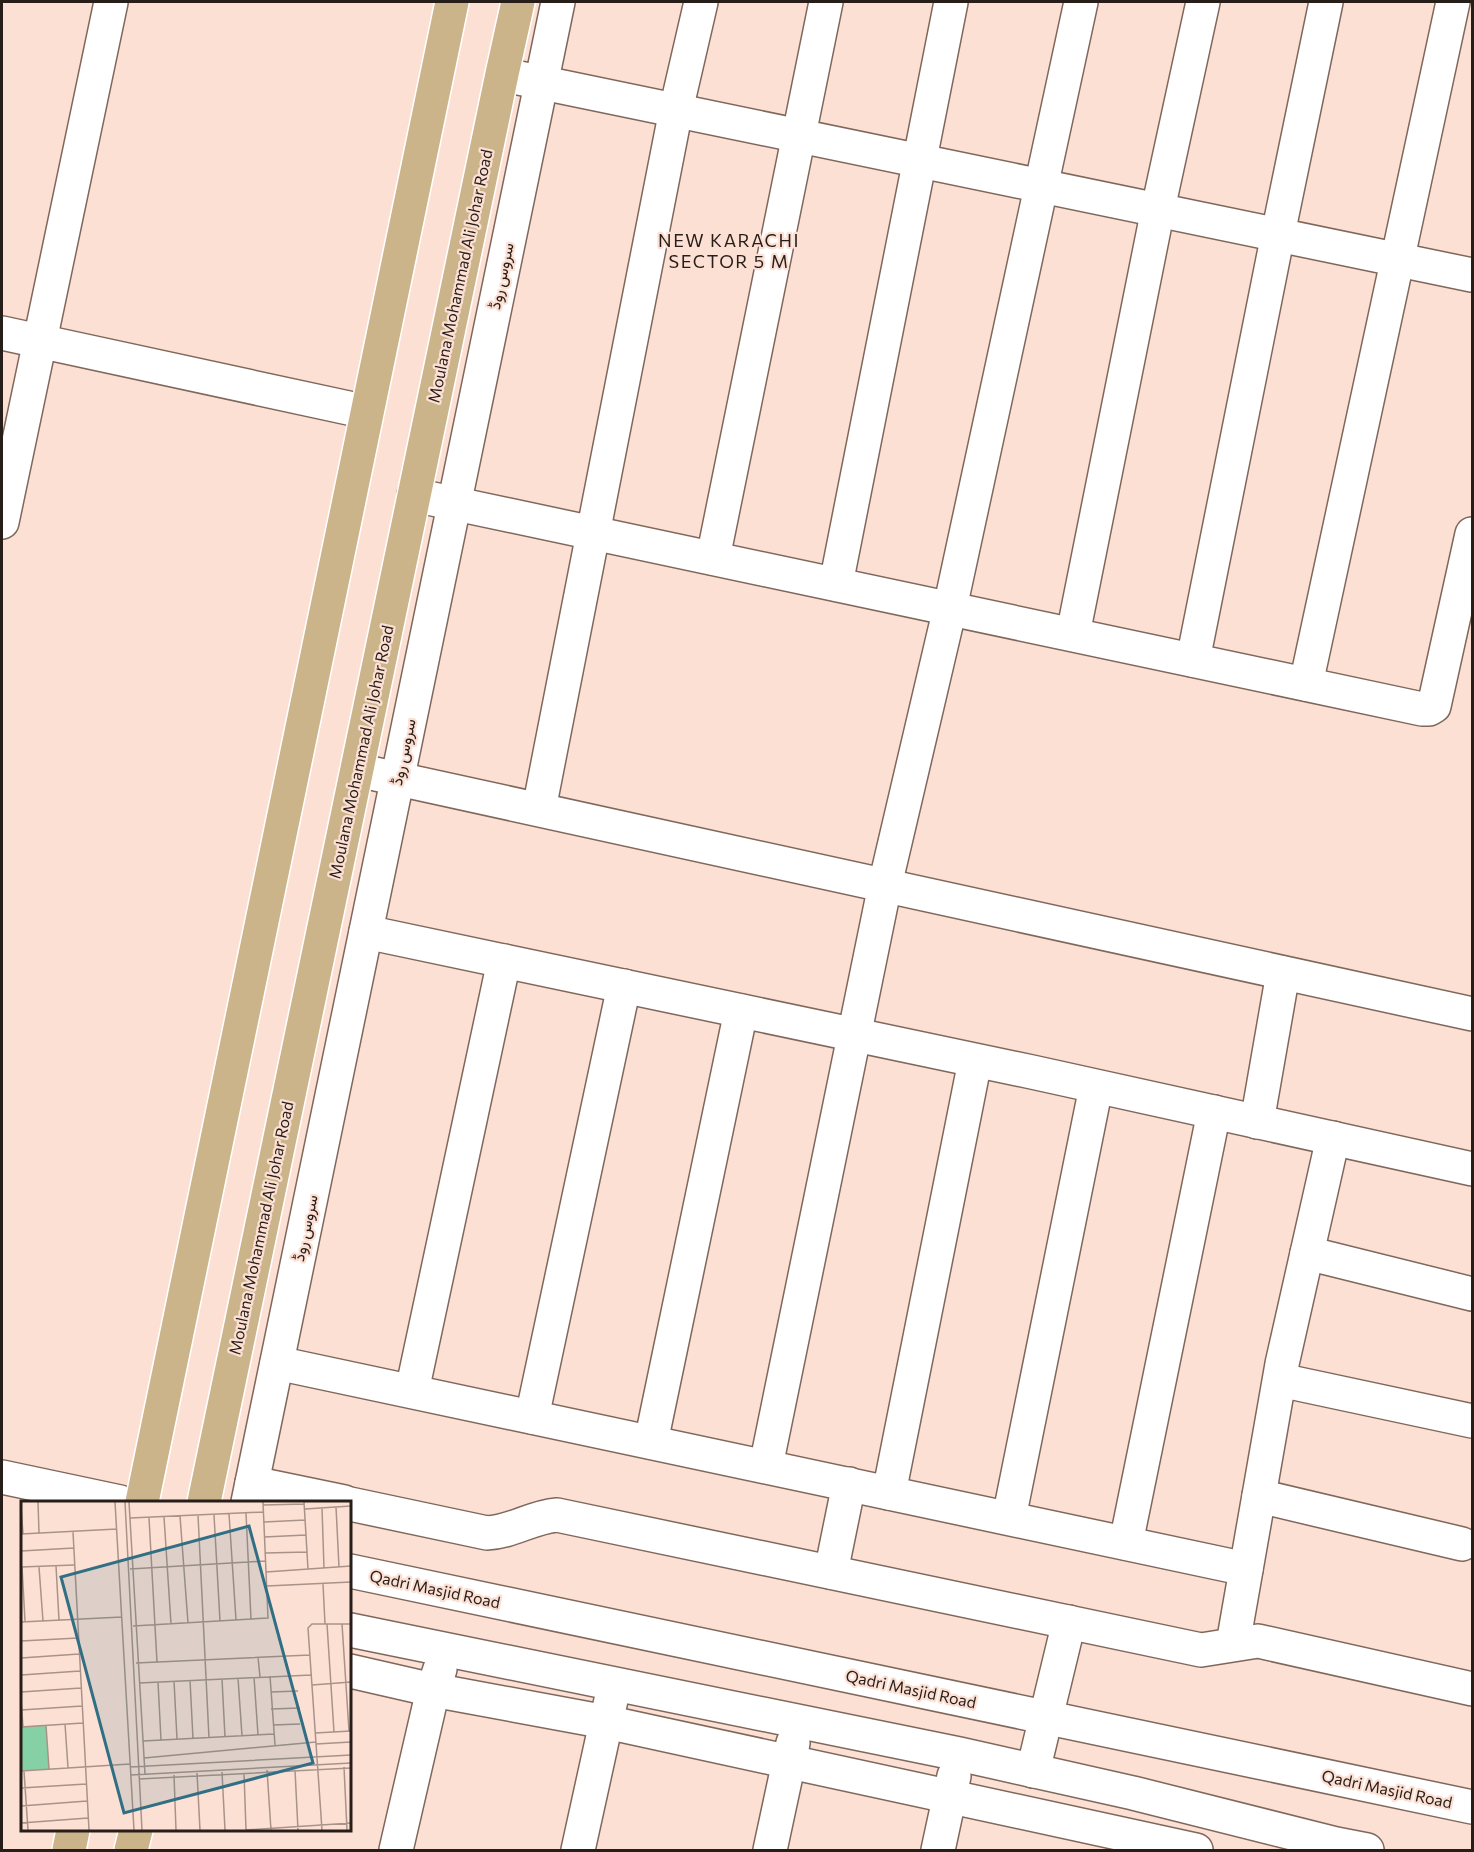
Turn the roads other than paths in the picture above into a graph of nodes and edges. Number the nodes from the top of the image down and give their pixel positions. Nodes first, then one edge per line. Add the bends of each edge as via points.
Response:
1 (111, 2) edge
2 (452, 2) edge
3 (518, 2) edge
4 (558, 2) edge
5 (701, 2) edge
6 (826, 2) edge
7 (951, 2) edge
8 (1081, 2) edge
9 (1203, 2) edge
10 (1326, 2) edge
11 (1453, 2) edge
12 (502, 74) junction
13 (541, 82) junction
14 (676, 110) junction
15 (800, 136) junction
16 (921, 161) junction
17 (1042, 186) junction
18 (1158, 209) junction
19 (1278, 234) junction
20 (1398, 260) junction
21 (1473, 275) edge
22 (2, 333) edge
23 (40, 341) junction
24 (367, 412) junction
25 (6, 480) edge
26 (414, 495) junction
27 (454, 504) junction
28 (2, 522) edge
29 (592, 533) junction
30 (1473, 534) edge
31 (713, 558) junction
32 (836, 584) junction
33 (950, 608) junction
34 (1073, 634) junction
35 (1193, 660) junction
36 (1306, 684) junction
37 (357, 770) junction
38 (397, 778) junction
39 (539, 809) junction
40 (885, 885) junction
41 (366, 932) junction
42 (504, 961) junction
43 (1283, 973) junction
44 (624, 987) junction
45 (741, 1011) junction
46 (1473, 1014) edge
47 (855, 1035) junction
48 (975, 1061) junction
49 (1096, 1087) junction
50 (1214, 1112) junction
51 (1257, 1122) junction
52 (1333, 1138) junction
53 (1473, 1169) edge
54 (1307, 1253) junction
55 (1473, 1294) edge
56 (277, 1363) junction
57 (1280, 1380) junction
58 (412, 1391) junction
59 (532, 1417) junction
60 (1473, 1421) edge
61 (651, 1442) junction
62 (766, 1466) junction
63 (2, 1478) edge
64 (849, 1484) junction
65 (250, 1493) edge
66 (889, 1493) junction
67 (1259, 1496) junction
68 (111, 1501) edge
69 (142, 1501) edge
70 (204, 1501) edge
71 (325, 1501) edge
72 (351, 1504) edge
73 (1009, 1518) junction
74 (1126, 1543) junction
75 (1462, 1544) dead end
76 (1246, 1569) junction
77 (351, 1571) edge
78 (831, 1572) junction
79 (1070, 1622) junction
80 (351, 1630) edge
81 (1233, 1644) junction
82 (446, 1650) junction
83 (351, 1671) edge
84 (614, 1683) junction
85 (1473, 1689) edge
86 (433, 1690) junction
87 (1046, 1718) junction
88 (798, 1720) junction
89 (606, 1722) junction
90 (959, 1754) junction
91 (789, 1763) junction
92 (1033, 1771) junction
93 (1133, 1793) junction
94 (950, 1796) junction
95 (1473, 1807) edge
96 (73, 1831) edge
97 (136, 1831) edge
98 (1123, 1842) edge
99 (1335, 1847) edge
100 (69, 1851) edge
101 (131, 1851) edge
102 (396, 1851) edge
103 (578, 1851) edge
104 (770, 1851) edge
105 (938, 1851) edge
106 (1196, 1851) edge
107 (1367, 1851) edge

1 - 23 street
2 - 24 main road
3 - 12 main road, Moulana Mohammad Ali Johar Road
4 - 13 street, سروس روڈ
5 - 14 street
6 - 15 street
7 - 16 street
8 - 17 street
9 - 18 street
10 - 19 street
11 - 20 street
12 - 13 street
12 - 26 main road, Moulana Mohammad Ali Johar Road
13 - 14 street
13 - 27 street, سروس روڈ
14 - 15 street
14 - 29 street
15 - 16 street
15 - 31 street
16 - 17 street
16 - 32 street
17 - 18 street
17 - 33 street
18 - 19 street
18 - 34 street
19 - 20 street
19 - 35 street
20 - 21 street
20 - 36 street
22 - 23 street
23 - 24 street
23 - 25 street
24 - 69 main road
25 - 28 street
26 - 27 street
26 - 37 main road, Moulana Mohammad Ali Johar Road
27 - 29 street
27 - 38 street, سروس روڈ
29 - 31 street
29 - 39 street
30 - 36 street via 1434,706 1422,709
31 - 32 street
32 - 33 street
33 - 34 street
33 - 40 street
34 - 35 street
35 - 36 street
37 - 38 street
37 - 70 main road, Moulana Mohammad Ali Johar Road
38 - 39 street
38 - 41 street, سروس روڈ
39 - 40 street
40 - 43 street
40 - 47 street
41 - 42 street
41 - 56 street, سروس روڈ
42 - 44 street
42 - 58 street
43 - 46 street
43 - 51 street
44 - 45 street
44 - 59 street
45 - 47 street
45 - 61 street
47 - 48 street
47 - 62 street
48 - 49 street
48 - 66 street
49 - 50 street
49 - 73 street
50 - 51 street
50 - 74 street
51 - 52 street
52 - 53 street
52 - 54 street
54 - 55 street
54 - 57 street
56 - 58 street
56 - 65 street, سروس روڈ
57 - 60 street
57 - 67 street
58 - 59 street
59 - 61 street
61 - 62 street
62 - 64 street
63 - 68 street
64 - 66 street
64 - 78 street
65 - 71 street
66 - 73 street
67 - 75 street
67 - 76 street
72 - 78 street via 487,1533 557,1515
73 - 74 street
74 - 76 street
76 - 81 street
77 - 87 street, Qadri Masjid Road
78 - 79 street
79 - 81 street via 1201,1650
79 - 87 street
80 - 82 street
81 - 85 street via 1258,1641
82 - 84 street
82 - 86 street
83 - 86 street
84 - 88 street
84 - 89 street
86 - 89 street
86 - 102 street
87 - 92 street
87 - 95 street, Qadri Masjid Road
88 - 90 street
88 - 91 street
89 - 91 street
89 - 103 street
90 - 92 street
90 - 94 street
91 - 94 street
91 - 104 street
92 - 93 street
93 - 98 street
93 - 99 street
94 - 98 street
94 - 105 street
96 - 100 main road
97 - 101 main road
98 - 106 street
99 - 107 street

